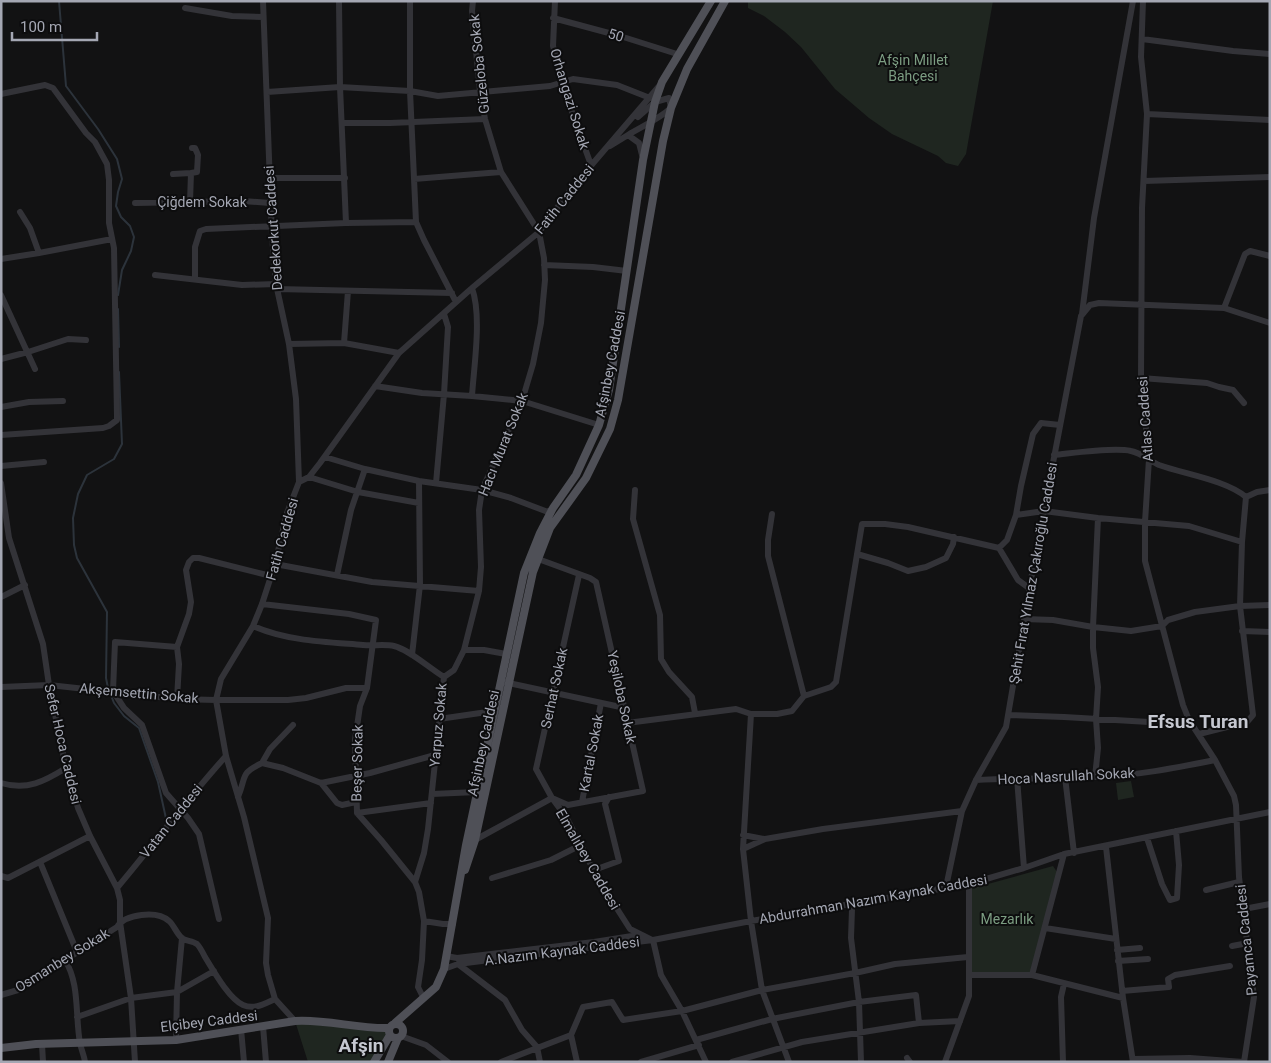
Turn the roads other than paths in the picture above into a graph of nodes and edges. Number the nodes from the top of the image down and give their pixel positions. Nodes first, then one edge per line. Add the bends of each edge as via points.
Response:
1 (263, 1) edge
2 (340, 1) edge
3 (410, 1) edge
4 (473, 1) edge
5 (555, 1) edge
6 (711, 1) edge
7 (725, 1) edge
8 (1133, 1) edge
9 (1143, 1) edge
10 (185, 8) dead end
11 (263, 17) junction
12 (553, 18) junction
13 (1142, 38) junction
14 (677, 54) junction
15 (1270, 54) edge
16 (563, 83) junction
17 (340, 87) junction
18 (410, 91) junction
19 (480, 91) junction
20 (267, 92) junction
21 (1, 94) edge
22 (653, 100) junction
23 (671, 108) junction
24 (1147, 114) junction
25 (485, 118) junction
26 (1270, 120) edge
27 (650, 121) junction
28 (411, 122) junction
29 (342, 123) junction
30 (628, 135) junction
31 (192, 148) dead end
32 (603, 151) junction
33 (643, 160) junction
34 (591, 166) junction
35 (501, 172) junction
36 (172, 174) dead end
37 (191, 174) junction
38 (1270, 177) edge
39 (269, 178) junction
40 (345, 178) junction
41 (414, 179) junction
42 (1144, 181) junction
43 (190, 202) junction
44 (135, 203) dead end
45 (270, 203) junction
46 (20, 212) dead end
47 (416, 222) junction
48 (346, 223) junction
49 (272, 226) junction
50 (539, 232) junction
51 (112, 238) junction
52 (39, 253) junction
53 (1270, 256) edge
54 (1, 259) edge
55 (544, 265) junction
56 (628, 271) junction
57 (155, 275) dead end
58 (195, 279) junction
59 (276, 287) junction
60 (472, 288) junction
61 (348, 291) junction
62 (452, 293) junction
63 (1, 296) edge
64 (456, 302) junction
65 (1142, 306) junction
66 (1224, 308) junction
67 (444, 314) junction
68 (1082, 316) junction
69 (1270, 323) edge
70 (86, 340) dead end
71 (344, 343) junction
72 (289, 344) junction
73 (28, 352) junction
74 (399, 353) junction
75 (1, 359) edge
76 (35, 369) dead end
77 (1141, 378) junction
78 (375, 386) junction
79 (444, 394) junction
80 (472, 396) junction
81 (62, 401) dead end
82 (522, 401) junction
83 (1244, 402) dead end
84 (1, 407) edge
85 (599, 425) junction
86 (1060, 425) junction
87 (1, 435) edge
88 (1054, 455) junction
89 (325, 457) junction
90 (1149, 459) junction
91 (44, 462) dead end
92 (1, 466) edge
93 (366, 469) junction
94 (309, 477) junction
95 (419, 481) junction
96 (299, 482) junction
97 (1, 483) edge
98 (436, 483) junction
99 (482, 490) junction
100 (635, 490) dead end
101 (1270, 490) edge
102 (358, 492) junction
103 (1246, 497) junction
104 (2, 499) edge
105 (419, 503) junction
106 (553, 508) junction
107 (1044, 511) junction
108 (772, 514) dead end
109 (1016, 515) junction
110 (1098, 518) junction
111 (1145, 522) junction
112 (954, 537) junction
113 (1242, 542) junction
114 (999, 548) junction
115 (857, 554) junction
116 (534, 557) junction
117 (275, 564) junction
118 (578, 575) junction
119 (272, 576) junction
120 (337, 576) junction
121 (25, 585) junction
122 (420, 585) junction
123 (1029, 588) junction
124 (479, 591) junction
125 (1, 597) edge
126 (262, 604) junction
127 (1270, 605) edge
128 (1240, 606) junction
129 (1024, 619) junction
130 (253, 626) junction
131 (1162, 626) junction
132 (1093, 627) junction
133 (1242, 631) junction
134 (1270, 632) edge
135 (373, 646) junction
136 (177, 647) junction
137 (464, 650) junction
138 (506, 654) junction
139 (412, 655) junction
140 (444, 677) junction
141 (504, 682) junction
142 (49, 685) junction
143 (1, 688) edge
144 (367, 688) junction
145 (113, 691) junction
146 (554, 693) junction
147 (804, 696) junction
148 (177, 699) junction
149 (216, 700) junction
150 (601, 703) junction
151 (625, 708) junction
152 (494, 712) junction
153 (695, 713) junction
154 (751, 714) junction
155 (1008, 715) junction
156 (440, 719) junction
157 (1096, 719) junction
158 (1189, 720) junction
159 (628, 723) junction
160 (293, 725) dead end
161 (1199, 734) junction
162 (435, 755) junction
163 (226, 756) junction
164 (1215, 760) junction
165 (262, 763) junction
166 (66, 768) junction
167 (356, 776) junction
168 (1065, 777) junction
169 (1096, 777) junction
170 (1017, 778) junction
171 (976, 780) junction
172 (1, 783) edge
173 (321, 783) junction
174 (477, 792) junction
175 (432, 794) junction
176 (238, 797) junction
177 (609, 797) junction
178 (552, 798) junction
179 (356, 802) junction
180 (582, 802) junction
181 (431, 803) junction
182 (568, 805) junction
183 (180, 811) junction
184 (962, 811) junction
185 (1270, 812) edge
186 (357, 813) junction
187 (566, 817) junction
188 (1237, 818) junction
189 (1176, 831) junction
190 (743, 835) junction
191 (90, 836) junction
192 (1147, 838) junction
193 (471, 839) junction
194 (765, 839) junction
195 (581, 845) junction
196 (1106, 847) junction
197 (743, 849) junction
198 (1074, 852) junction
199 (1064, 854) junction
200 (40, 862) junction
201 (1024, 868) junction
202 (594, 870) junction
203 (1, 876) edge
204 (492, 878) dead end
205 (415, 882) junction
206 (1239, 882) junction
207 (968, 884) junction
208 (946, 887) junction
209 (117, 888) junction
210 (1206, 890) dead end
211 (1270, 904) edge
212 (851, 905) junction
213 (1244, 909) junction
214 (219, 919) dead end
215 (424, 921) junction
216 (751, 921) junction
217 (120, 922) junction
218 (453, 924) junction
219 (1045, 928) junction
220 (182, 938) junction
221 (1116, 939) junction
222 (653, 940) junction
223 (1248, 943) junction
224 (1232, 946) dead end
225 (1140, 948) dead end
226 (1117, 950) junction
227 (77, 952) junction
228 (446, 956) junction
229 (968, 958) junction
230 (1148, 959) dead end
231 (65, 960) junction
232 (1118, 961) junction
233 (458, 964) junction
234 (1230, 966) dead end
235 (444, 969) junction
236 (214, 971) junction
237 (855, 974) junction
238 (970, 975) junction
239 (1032, 975) junction
240 (1064, 984) junction
241 (762, 990) junction
242 (177, 992) junction
243 (1122, 994) junction
244 (1, 995) edge
245 (423, 997) junction
246 (131, 998) junction
247 (275, 999) junction
248 (859, 1002) junction
249 (682, 1011) junction
250 (77, 1017) junction
251 (772, 1019) junction
252 (295, 1021) junction
253 (960, 1021) junction
254 (919, 1023) junction
255 (263, 1026) junction
256 (242, 1030) junction
257 (396, 1031) junction
258 (861, 1032) junction
259 (572, 1035) junction
260 (134, 1040) junction
261 (176, 1040) junction
262 (697, 1042) junction
263 (80, 1043) junction
264 (42, 1044) junction
265 (783, 1046) junction
266 (537, 1047) junction
267 (1, 1048) edge
268 (1133, 1060) edge
269 (43, 1062) edge
270 (86, 1062) edge
271 (135, 1062) edge
272 (244, 1062) edge
273 (266, 1062) edge
274 (374, 1062) edge
275 (388, 1062) edge
276 (448, 1062) edge
277 (501, 1062) edge
278 (540, 1062) edge
279 (577, 1062) edge
280 (641, 1062) edge
281 (706, 1062) edge
282 (732, 1062) edge
283 (789, 1062) edge
284 (861, 1062) edge
285 (945, 1062) edge
286 (1063, 1062) edge
287 (1244, 1062) edge

1 - 11 street, Dedekorkut Caddesi
2 - 17 street
3 - 18 street
4 - 19 street, Güzeloba Sokak
5 - 12 street, Orhangazi Sokak
6 - 14 main road, Afşinbey Caddesi
7 - 23 main road, Afşinbey Caddesi via 687,69
8 - 68 street, Şehit Fırat Yılmaz Çakıroğlu Caddesi via 1094,218
9 - 13 street, Atlas Caddesi
10 - 11 street via 232,16
11 - 20 street, Dedekorkut Caddesi
12 - 14 street, 50
12 - 16 street, Orhangazi Sokak via 553,46
13 - 15 street
13 - 24 street, Atlas Caddesi
14 - 22 main road, Afşinbey Caddesi
16 - 19 street via 522,90
16 - 22 street via 573,79 617,85
16 - 34 street, Orhangazi Sokak
17 - 18 street
17 - 20 street
17 - 29 street
18 - 19 street via 438,96
18 - 28 street
19 - 25 street, Güzeloba Sokak
20 - 39 street, Dedekorkut Caddesi
21 - 51 street via 45,85 53,88 95,142 107,164
22 - 23 street via 669,98
22 - 27 main road, Afşinbey Caddesi
22 - 32 street, Fatih Caddesi
23 - 27 street
23 - 116 main road, Afşinbey Caddesi via 610,429 586,478 550,528
24 - 26 street
24 - 42 street, Atlas Caddesi
25 - 28 street
25 - 35 street, Güzeloba Sokak
27 - 30 street
27 - 33 main road, Afşinbey Caddesi
28 - 29 street
28 - 41 street
29 - 40 street
30 - 32 street
30 - 33 street via 639,143
31 - 37 street via 198,155 198,163 197,172
32 - 34 street, Fatih Caddesi
33 - 56 main road, Afşinbey Caddesi
34 - 50 street, Fatih Caddesi
35 - 41 street
35 - 50 street, Güzeloba Sokak
36 - 37 street
37 - 43 street
38 - 42 street
39 - 40 street
39 - 45 street, Dedekorkut Caddesi
40 - 48 street
41 - 47 street
42 - 65 street, Atlas Caddesi
43 - 44 street, Çiğdem Sokak
43 - 45 street, Çiğdem Sokak
45 - 49 street, Dedekorkut Caddesi
46 - 52 street
47 - 48 street
47 - 62 street
48 - 49 street
49 - 58 street via 200,231 195,247
49 - 59 street, Dedekorkut Caddesi
50 - 55 street, Hacı Murat Sokak
50 - 60 street, Fatih Caddesi
51 - 52 street
51 - 87 street via 117,420 103,428
52 - 54 street
53 - 66 street via 1250,251 1245,254
55 - 56 street
55 - 82 street, Hacı Murat Sokak via 541,323
56 - 85 main road, Afşinbey Caddesi via 609,390
57 - 58 street
58 - 59 street
59 - 61 street
59 - 72 street, Dedekorkut Caddesi
60 - 64 street, Fatih Caddesi
60 - 80 street via 476,322
61 - 62 street
61 - 71 street
62 - 64 street
63 - 73 street
64 - 67 street, Fatih Caddesi
65 - 66 street
65 - 68 street via 1099,303 1090,305
65 - 77 street, Atlas Caddesi
66 - 69 street
67 - 74 street, Fatih Caddesi
67 - 79 street via 448,327
68 - 86 street, Şehit Fırat Yılmaz Çakıroğlu Caddesi
70 - 73 street via 68,339
71 - 72 street
71 - 74 street
72 - 96 street, Dedekorkut Caddesi via 298,423
73 - 75 street
73 - 76 street
74 - 78 street, Fatih Caddesi
77 - 83 street via 1207,382 1233,390
77 - 90 street, Atlas Caddesi
78 - 79 street
78 - 89 street, Fatih Caddesi
79 - 80 street
79 - 98 street
80 - 82 street
81 - 84 street
82 - 85 street
82 - 99 street, Hacı Murat Sokak
85 - 106 main road, Afşinbey Caddesi via 576,475
86 - 88 street, Şehit Fırat Yılmaz Çakıroğlu Caddesi
86 - 109 street via 1041,423 1033,434
88 - 90 street via 1120,450 1132,451
88 - 107 street, Şehit Fırat Yılmaz Çakıroğlu Caddesi
89 - 93 street
89 - 94 street, Fatih Caddesi
90 - 103 street via 1205,478
90 - 111 street, Atlas Caddesi
91 - 92 street
93 - 95 street
93 - 102 street
94 - 96 street, Fatih Caddesi
94 - 102 street
95 - 98 street
95 - 105 street
96 - 117 street, Fatih Caddesi via 282,530
97 - 104 street, Sefer Hoca Caddesi
98 - 99 street
99 - 106 street via 548,512
99 - 124 street, Hacı Murat Sokak
100 - 153 street via 632,520 660,615 661,659 692,697
101 - 103 street
102 - 105 street
102 - 120 street via 345,533
103 - 113 street
104 - 121 street, Sefer Hoca Caddesi via 9,538
105 - 122 street
106 - 116 main road, Afşinbey Caddesi
107 - 109 street
107 - 110 street
107 - 123 street, Şehit Fırat Yılmaz Çakıroğlu Caddesi
108 - 147 street via 768,556
109 - 114 street via 1007,540
110 - 111 street
110 - 132 street
111 - 113 street via 1189,526
111 - 131 street, Atlas Caddesi via 1145,561
112 - 114 street
112 - 115 street via 946,558 908,571
112 - 115 street via 908,527 862,524
113 - 128 street
114 - 123 street via 1018,580
115 - 147 street via 836,682
116 - 118 street, Yeşiloba Sokak
116 - 138 main road, Afşinbey Caddesi via 524,573
116 - 141 main road, Afşinbey Caddesi via 533,572
117 - 119 street, Fatih Caddesi
117 - 120 street
118 - 146 street, Serhat Sokak
118 - 151 street, Yeşiloba Sokak via 596,582
119 - 126 street, Fatih Caddesi
119 - 136 street via 193,558 186,570 190,602 188,614
120 - 122 street
121 - 125 street
121 - 142 street, Sefer Hoca Caddesi via 43,644
122 - 124 street
122 - 139 street
123 - 129 street, Şehit Fırat Yılmaz Çakıroğlu Caddesi
124 - 137 street, Hacı Murat Sokak
126 - 130 street, Fatih Caddesi
126 - 135 street, Beşer Sokak via 376,620
127 - 128 street
128 - 131 street via 1195,612 1168,620
128 - 133 street
129 - 132 street
129 - 155 street, Şehit Fırat Yılmaz Çakıroğlu Caddesi
130 - 135 street, Yarpuz Sokak via 310,640
130 - 149 street, Fatih Caddesi via 220,678
131 - 132 street via 1131,631
131 - 158 street, Atlas Caddesi
132 - 157 street via 1098,687
133 - 134 street
133 - 161 street via 1253,714 1247,722
135 - 139 street, Yarpuz Sokak via 394,646
135 - 144 street, Beşer Sokak
136 - 145 street via 115,642
136 - 148 street
137 - 138 street
137 - 140 street, Hacı Murat Sokak via 454,670
138 - 141 main road, Afşinbey Caddesi
139 - 140 street, Yarpuz Sokak
140 - 156 street, Yarpuz Sokak
141 - 146 street
141 - 152 main road, Afşinbey Caddesi
141 - 193 main road, Afşinbey Caddesi
142 - 143 street, Akşemsettin Sokak
142 - 145 street, Akşemsettin Sokak
142 - 166 street, Sefer Hoca Caddesi
144 - 149 street, Akşemsettin Sokak via 346,688 288,700
144 - 167 street, Beşer Sokak via 360,706 355,740
145 - 148 street, Akşemsettin Sokak
145 - 183 street via 124,708 142,725 166,793
146 - 150 street
146 - 178 street, Serhat Sokak via 536,769
147 - 154 street via 792,711
148 - 149 street, Akşemsettin Sokak
149 - 163 street, Fatih Caddesi
150 - 151 street
150 - 180 street, Kartal Sokak
151 - 159 street, Yeşiloba Sokak
152 - 156 street
152 - 174 main road, Afşinbey Caddesi
153 - 154 street via 736,709
153 - 159 street
154 - 190 street
155 - 157 street
155 - 171 street, Şehit Fırat Yılmaz Çakıroğlu Caddesi via 1006,727
156 - 162 street, Yarpuz Sokak
157 - 158 street via 1166,724
157 - 169 street
158 - 161 street, Atlas Caddesi
159 - 177 street, Yeşiloba Sokak via 643,791
160 - 165 street via 270,749
161 - 164 street, Atlas Caddesi
162 - 167 street
162 - 175 street, Yarpuz Sokak
163 - 176 street, Fatih Caddesi
163 - 183 street, Vatan Caddesi
164 - 169 street, Hoca Nasrullah Sokak via 1164,770
164 - 188 street, Atlas Caddesi via 1234,796
165 - 173 street
165 - 176 street via 248,770
166 - 172 street via 43,782 19,786
166 - 191 street, Sefer Hoca Caddesi
167 - 173 street
167 - 179 street, Beşer Sokak
168 - 169 street, Hoca Nasrullah Sokak
168 - 170 street, Hoca Nasrullah Sokak
168 - 198 street
170 - 171 street, Hoca Nasrullah Sokak
170 - 201 street
171 - 184 street, Şehit Fırat Yılmaz Çakıroğlu Caddesi
173 - 179 street via 337,803
174 - 175 street
174 - 193 main road, Afşinbey Caddesi
175 - 181 street, Yarpuz Sokak
176 - 247 street, Fatih Caddesi via 268,918 266,963
177 - 180 street, Yeşiloba Sokak
177 - 202 street via 605,804 619,861
178 - 182 street
178 - 187 street, Elmalıbey Caddesi
178 - 193 street, Elmalıbey Caddesi
179 - 186 street, Beşer Sokak
180 - 182 street, Yeşiloba Sokak
181 - 186 street
181 - 205 street, Yarpuz Sokak via 424,852
182 - 187 street
183 - 209 street, Vatan Caddesi
183 - 214 street via 198,834
184 - 194 street
184 - 208 street, Şehit Fırat Yılmaz Çakıroğlu Caddesi
185 - 188 street, Abdurrahman Nazım Kaynak Caddesi
186 - 205 street, Beşer Sokak
187 - 195 street, Elmalıbey Caddesi
188 - 189 street, Abdurrahman Nazım Kaynak Caddesi
188 - 206 street, Payamca Caddesi
189 - 192 street, Abdurrahman Nazım Kaynak Caddesi
189 - 192 street via 1177,898 1170,900
190 - 194 street
190 - 197 street
191 - 200 street
191 - 209 street, Sefer Hoca Caddesi
192 - 196 street, Abdurrahman Nazım Kaynak Caddesi
193 - 218 main road, Afşinbey Caddesi
194 - 197 street
195 - 202 street, Elmalıbey Caddesi
195 - 204 street via 551,860
196 - 198 street, Abdurrahman Nazım Kaynak Caddesi
196 - 221 street
197 - 216 street
198 - 199 street, Abdurrahman Nazım Kaynak Caddesi
199 - 201 street, Abdurrahman Nazım Kaynak Caddesi
199 - 219 street
200 - 203 street via 8,878
200 - 227 street
201 - 207 street, Abdurrahman Nazım Kaynak Caddesi
202 - 222 street, Elmalıbey Caddesi via 630,929
205 - 215 street, Beşer Sokak
206 - 210 street
206 - 213 street, Payamca Caddesi
207 - 208 street, Abdurrahman Nazım Kaynak Caddesi
207 - 229 street
208 - 212 street, Abdurrahman Nazım Kaynak Caddesi
209 - 217 street, Sefer Hoca Caddesi
211 - 213 street
212 - 216 street, Abdurrahman Nazım Kaynak Caddesi
212 - 237 street
213 - 223 street, Payamca Caddesi
215 - 218 street
215 - 245 street, Beşer Sokak via 418,987
216 - 222 street, Abdurrahman Nazım Kaynak Caddesi
216 - 241 street
217 - 220 street via 138,915 162,916
217 - 227 street, Osmanbey Sokak
217 - 246 street, Sefer Hoca Caddesi
218 - 228 main road, Afşinbey Caddesi
219 - 221 street
219 - 239 street
220 - 236 street via 196,943
220 - 242 street
221 - 226 street
222 - 228 street, A.Nazım Kaynak Caddesi via 632,936 457,958
222 - 233 street, A.Nazım Kaynak Caddesi
222 - 249 street via 661,975
223 - 224 street
223 - 287 street, Payamca Caddesi via 1254,997
225 - 226 street
226 - 232 street
227 - 231 street, Osmanbey Sokak
228 - 235 main road, Afşinbey Caddesi
229 - 237 street via 895,964
229 - 238 street
230 - 232 street
231 - 244 street, Osmanbey Sokak via 18,990
231 - 250 street via 74,986
232 - 243 street
233 - 235 street, A.Nazım Kaynak Caddesi
233 - 266 street via 505,1000 522,1030
234 - 243 street via 1175,975 1168,979 1169,986
235 - 245 main road, Afşinbey Caddesi via 436,987
236 - 242 street
236 - 247 street via 241,1004 250,1008
237 - 241 street
237 - 248 street
238 - 239 street
238 - 253 street via 969,996
239 - 240 street
240 - 243 street
240 - 286 street via 1061,997
241 - 249 street
241 - 251 street
242 - 246 street
242 - 261 street
243 - 268 street
245 - 257 main road, Afşinbey Caddesi
246 - 250 street
246 - 260 street, Sefer Hoca Caddesi
247 - 252 street, Fatih Caddesi
248 - 251 street
248 - 254 street via 916,995
248 - 258 street
249 - 259 street via 623,1020 612,1002 583,1006
249 - 262 street
250 - 263 street
251 - 262 street
251 - 265 street
252 - 255 main road, Elçibey Caddesi
252 - 257 main road, Elçibey Caddesi via 312,1020
253 - 254 street
253 - 285 street
254 - 258 street
255 - 256 main road, Elçibey Caddesi
255 - 273 street
256 - 261 main road, Elçibey Caddesi
256 - 272 street
257 - 274 main road
257 - 275 main road
257 - 276 street via 426,1045
258 - 265 street
258 - 284 street
259 - 266 street
259 - 279 street
260 - 261 main road, Elçibey Caddesi
260 - 263 main road, Elçibey Caddesi
260 - 271 street, Sefer Hoca Caddesi
262 - 280 street
262 - 281 street
263 - 264 main road, Elçibey Caddesi
263 - 270 street
264 - 267 main road, Elçibey Caddesi
264 - 269 street
265 - 282 street
265 - 283 street
266 - 277 street
266 - 278 street
268 - 287 street via 1190,1058

